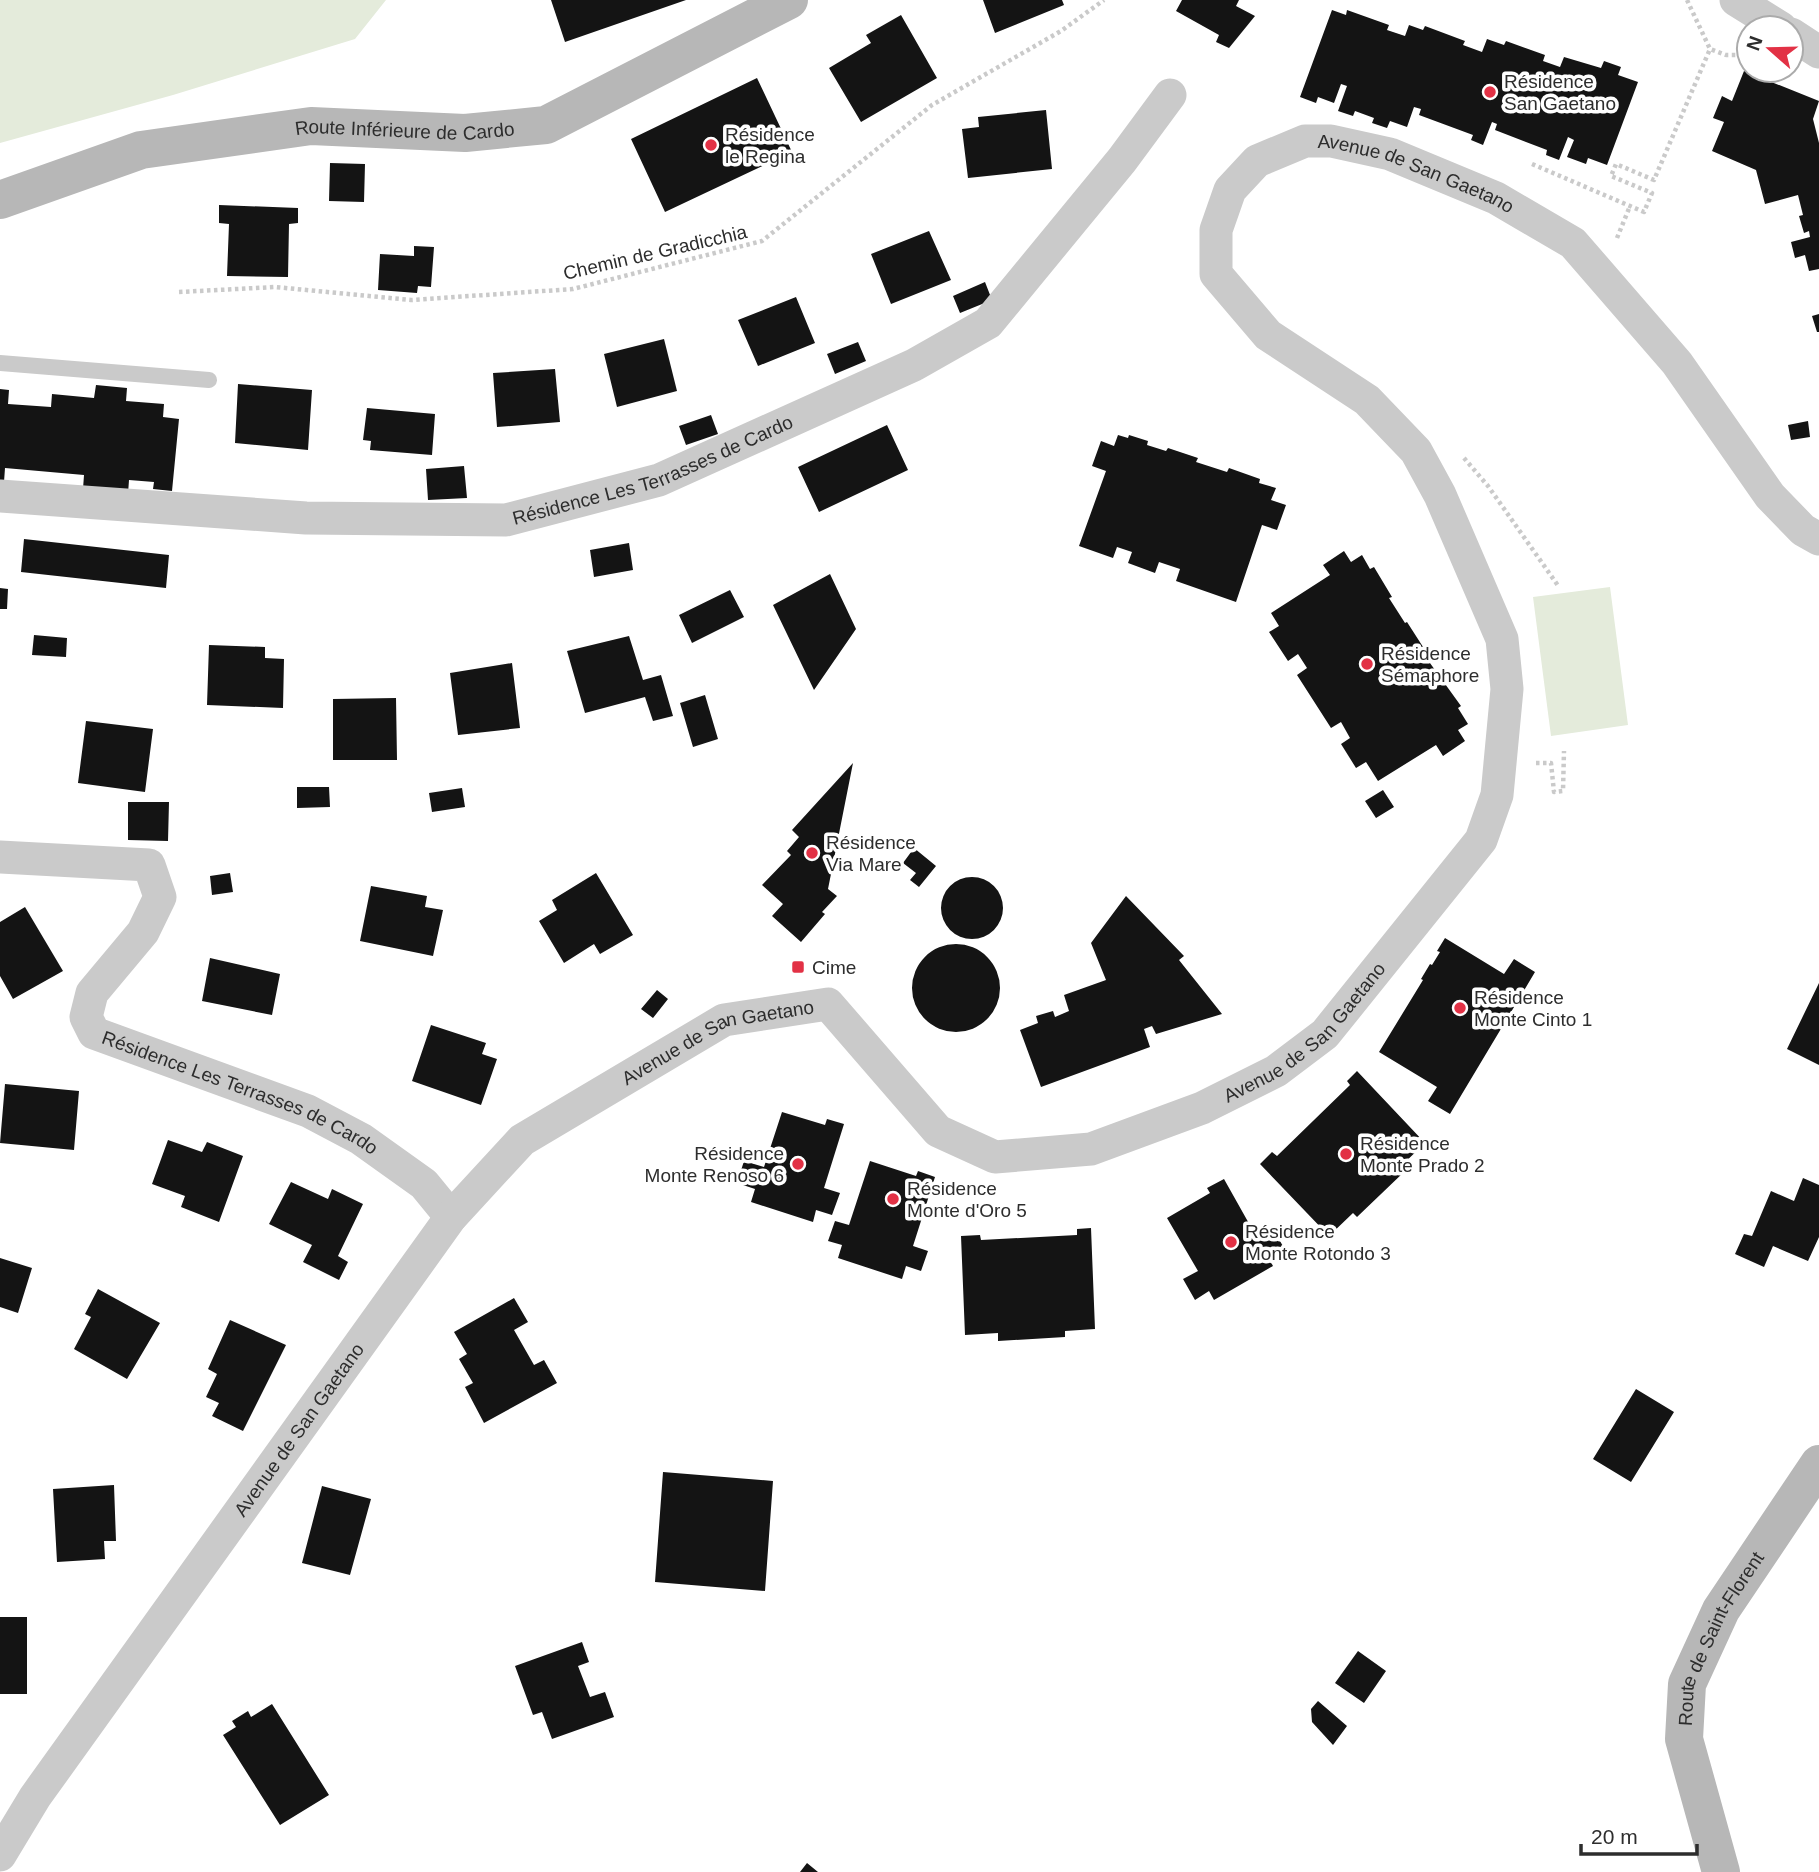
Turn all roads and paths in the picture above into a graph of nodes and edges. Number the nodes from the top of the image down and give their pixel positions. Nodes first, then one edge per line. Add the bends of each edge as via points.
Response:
1 (789, 0) edge
2 (1104, 0) edge
3 (1687, 0) edge
4 (1736, 0) edge
5 (1758, 14) edge
6 (1710, 49) junction
7 (1735, 55) edge
8 (1170, 95) dead end
9 (1532, 164) dead end
10 (0, 200) edge
11 (179, 292) dead end
12 (0, 363) edge
13 (209, 380) dead end
14 (1416, 451) junction
15 (0, 495) edge
16 (1819, 539) edge
17 (1559, 587) dead end
18 (1564, 751) dead end
19 (1500, 762) junction
20 (0, 857) edge
21 (451, 1217) junction
22 (1819, 1464) edge
23 (0, 1855) edge
24 (1721, 1872) edge

1 - 10 street, Route Inférieure de Cardo via 546,125 465,133 311,126 141,150
2 - 11 path, Chemin de Gradicchia via 1061,31 932,105 762,241 573,289 411,300 275,287
3 - 6 path
4 - 5 street
6 - 7 path
6 - 9 path via 1654,180 1616,164 1611,176 1652,193 1644,212
8 - 15 street, Résidence Les Terrasses de Cardo via 988,323 914,365 659,480 506,520 306,518
12 - 13 lane
14 - 16 street, Avenue de San Gaetano via 1367,400 1268,335 1216,274 1216,230 1230,190 1257,161 1305,141 1331,141 1390,153 1496,198 1573,243 1677,363 1770,496 1803,530
14 - 17 path via 1450,441 1488,486
14 - 19 street, Avenue de San Gaetano via 1440,495 1502,639 1507,689
18 - 19 path via 1563,791 1554,792 1551,763
19 - 21 street, Avenue de San Gaetano via 1497,795 1480,840 1325,1034 1276,1071 1202,1108 1091,1149 995,1157 938,1131 828,1004 724,1020 522,1140
20 - 21 street, Résidence Les Terrasses de Cardo via 149,865 160,897 143,932 92,993 86,1017 94,1032 308,1111 361,1139 424,1184
21 - 23 street, Avenue de San Gaetano via 35,1797
22 - 24 street, Route de Saint-Florent via 1721,1610 1687,1684 1684,1739

